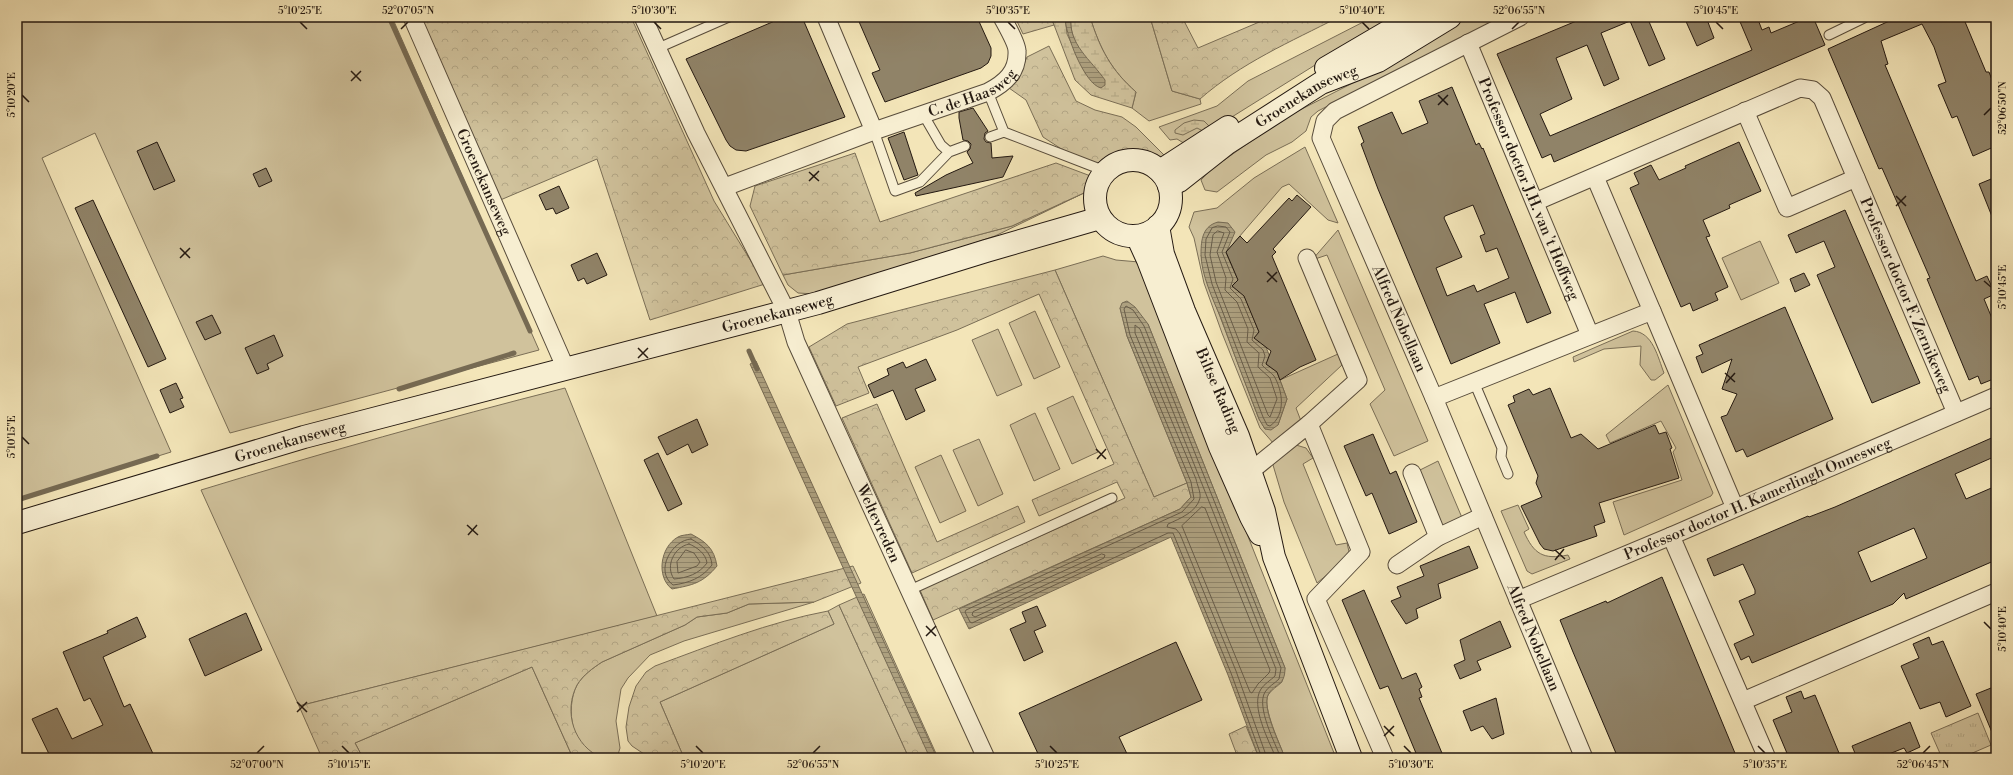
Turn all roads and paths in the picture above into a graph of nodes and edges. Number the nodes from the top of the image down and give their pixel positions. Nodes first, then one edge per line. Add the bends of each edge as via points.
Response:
1 (412, 17) edge
2 (643, 17) edge
3 (729, 17) edge
4 (826, 17) edge
5 (1002, 17) edge
6 (1413, 17) edge
7 (1450, 17) edge
8 (1520, 17) edge
9 (1864, 17) edge
10 (1829, 34) dead end
11 (1468, 43) junction
12 (656, 49) junction
13 (988, 92) junction
14 (1745, 111) junction
15 (923, 114) junction
16 (1325, 121) joint
17 (874, 131) junction
18 (1004, 132) junction
19 (990, 137) dead end
20 (965, 146) dead end
21 (949, 152) junction
22 (1105, 171) junction
23 (1595, 177) junction
24 (1856, 178) junction
25 (1165, 179) junction
26 (724, 187) junction
27 (1535, 202) junction
28 (1097, 210) junction
29 (1158, 226) junction
30 (1137, 236) junction
31 (1307, 258) dead end
32 (1652, 311) junction
33 (787, 312) junction
34 (1590, 335) junction
35 (566, 369) junction
36 (1474, 382) junction
37 (1996, 396) edge
38 (1434, 398) junction
39 (1956, 413) junction
40 (1309, 424) junction
41 (1412, 473) dead end
42 (1508, 474) dead end
43 (1243, 478) junction
44 (1112, 498) dead end
45 (1735, 508) junction
46 (1482, 516) junction
47 (17, 523) edge
48 (1671, 536) junction
49 (1438, 538) junction
50 (1397, 565) dead end
51 (910, 590) junction
52 (1996, 592) edge
53 (1518, 600) junction
54 (1743, 701) junction
55 (986, 758) edge
56 (1351, 758) edge
57 (1385, 758) edge
58 (1584, 758) edge
59 (1767, 758) edge

1 - 35 street, Groenekanseweg
2 - 12 street
3 - 12 lane
4 - 17 street
5 - 13 street, C. de Haasweg via 1017,50 1015,65 1009,78
6 - 25 main road, Groenekanseweg via 1343,60 1304,79 1178,158
7 - 25 main road, Groenekanseweg via 1378,61 1321,83 1226,144 1179,181
8 - 11 street, Groenekanseweg
9 - 10 lane
11 - 16 street, Groenekanseweg via 1335,111
11 - 27 street, Professor doctor J.H. van 't Hoffweg
12 - 26 street
13 - 15 street, C. de Haasweg
13 - 18 lane
14 - 23 street, Professor doctor F. Zernikeweg
14 - 24 street, Professor doctor F. Zernikeweg via 1800,88 1813,90 1822,98
14 - 24 street, Professor doctor F. Zernikeweg via 1787,208
15 - 17 street, C. de Haasweg
15 - 21 lane via 940,145
16 - 38 street, Alfred Nobellaan via 1321,138
17 - 21 lane via 894,191 920,182
17 - 26 street, C. de Haasweg
18 - 19 lane
18 - 22 lane
20 - 21 lane
22 - 25 main road via 1126,160 1139,160 1151,164
22 - 28 main road via 1098,180 1095,191
23 - 27 street, Professor doctor F. Zernikeweg
23 - 32 street
24 - 39 street, Professor doctor F. Zernikeweg
25 - 29 main road via 1171,200 1167,214
26 - 33 street, Weltevreden
27 - 34 street, Professor doctor J.H. van 't Hoffweg
28 - 30 main road via 1107,226 1116,232
28 - 33 main road, Groenekanseweg via 986,251
29 - 30 main road
29 - 43 main road, Biltse Rading via 1163,254 1179,297 1238,436
30 - 43 main road, Biltse Rading via 1220,447
31 - 40 street via 1358,380
32 - 34 street
32 - 45 street
33 - 35 main road, Groenekanseweg
33 - 51 street, Weltevreden via 796,342
34 - 36 street
35 - 47 main road, Groenekanseweg via 304,437
36 - 38 street
36 - 42 lane via 1502,448 1502,457
37 - 39 street, Professor doctor H. Kamerlingh Onnesweg
38 - 46 street, Alfred Nobellaan
39 - 45 street, Professor doctor H. Kamerlingh Onnesweg
40 - 43 street
40 - 57 street via 1361,552 1316,599
41 - 49 street
43 - 56 main road, Biltse Rading via 1264,511 1274,557
44 - 51 lane
45 - 48 street, Professor doctor H. Kamerlingh Onnesweg
46 - 49 street
46 - 53 street, Alfred Nobellaan
48 - 53 street, Professor doctor H. Kamerlingh Onnesweg
48 - 54 street
49 - 50 street
51 - 55 street, Weltevreden
52 - 54 street
53 - 58 street, Alfred Nobellaan
54 - 59 street

